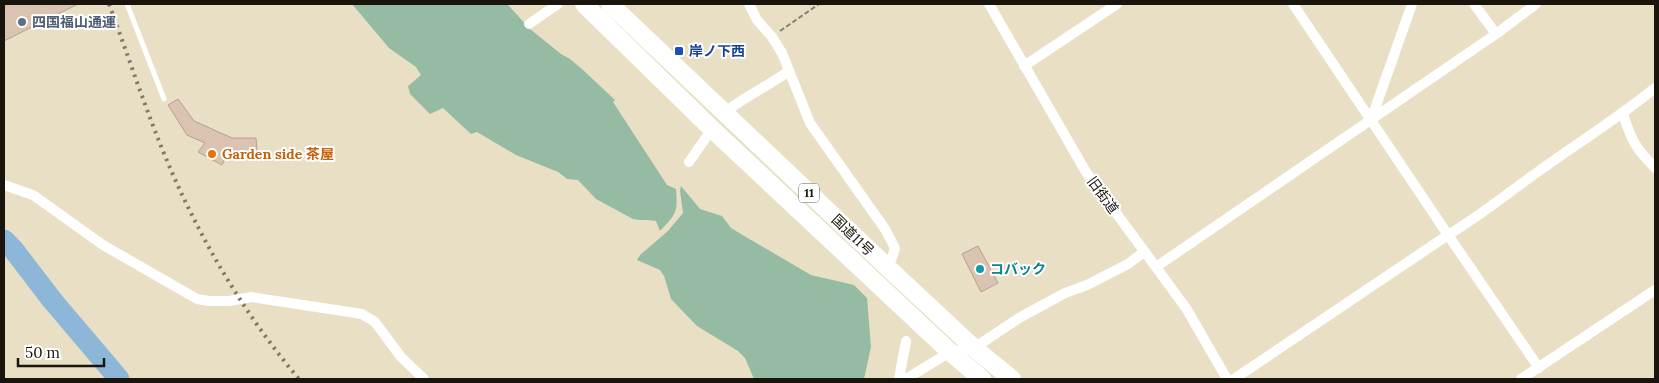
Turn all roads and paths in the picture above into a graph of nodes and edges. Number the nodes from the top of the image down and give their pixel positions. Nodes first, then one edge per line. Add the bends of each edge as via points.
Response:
1 (127, 4) edge
2 (558, 4) edge
3 (584, 4) edge
4 (610, 4) edge
5 (749, 4) edge
6 (819, 4) edge
7 (989, 4) edge
8 (1117, 4) edge
9 (1293, 4) edge
10 (1412, 4) edge
11 (1474, 4) edge
12 (1536, 4) edge
13 (529, 24) dead end
14 (1496, 34) junction
15 (772, 37) junction
16 (1024, 66) junction
17 (788, 72) junction
18 (1655, 88) edge
19 (164, 99) dead end
20 (724, 112) junction
21 (1623, 114) junction
22 (1371, 120) junction
23 (712, 129) junction
24 (689, 162) dead end
25 (1655, 168) edge
26 (4, 185) edge
27 (1448, 235) junction
28 (1144, 252) junction
29 (885, 266) junction
30 (1156, 267) junction
31 (1655, 290) edge
32 (906, 341) dead end
33 (974, 348) junction
34 (950, 352) junction
35 (1539, 368) junction
36 (1526, 378) edge
37 (424, 379) edge
38 (900, 379) edge
39 (906, 379) edge
40 (982, 379) edge
41 (1012, 379) edge
42 (1227, 379) edge
43 (1234, 379) edge

1 - 19 lane
2 - 13 street
3 - 23 highway, 国道11号 / 11
4 - 20 highway, 国道11号 / 11
5 - 15 street via 757,20
6 - 15 path
7 - 16 street, 旧街道
8 - 16 street
9 - 22 street
10 - 22 street
11 - 14 street
12 - 14 street
14 - 22 street
15 - 17 street
16 - 28 street, 旧街道 via 1086,172
17 - 20 street
17 - 29 street via 810,123 895,248
18 - 21 street
20 - 29 highway, 国道11号 / 11
21 - 25 street via 1636,148
21 - 27 street
22 - 27 street
22 - 30 street
23 - 24 street
23 - 34 highway, 国道11号 / 11
26 - 37 street via 33,195 102,245 197,299 216,301 251,297 362,314 376,322 401,357
27 - 35 street
27 - 43 street
28 - 30 street, 旧街道
28 - 33 street via 1128,264 1019,318
29 - 33 highway, 国道11号 / 11
30 - 42 street, 旧街道 via 1186,308
31 - 35 street
32 - 38 street
33 - 34 street
33 - 41 highway, 国道11号 / 11
34 - 39 street
34 - 40 highway, 国道11号 / 11
35 - 36 street

